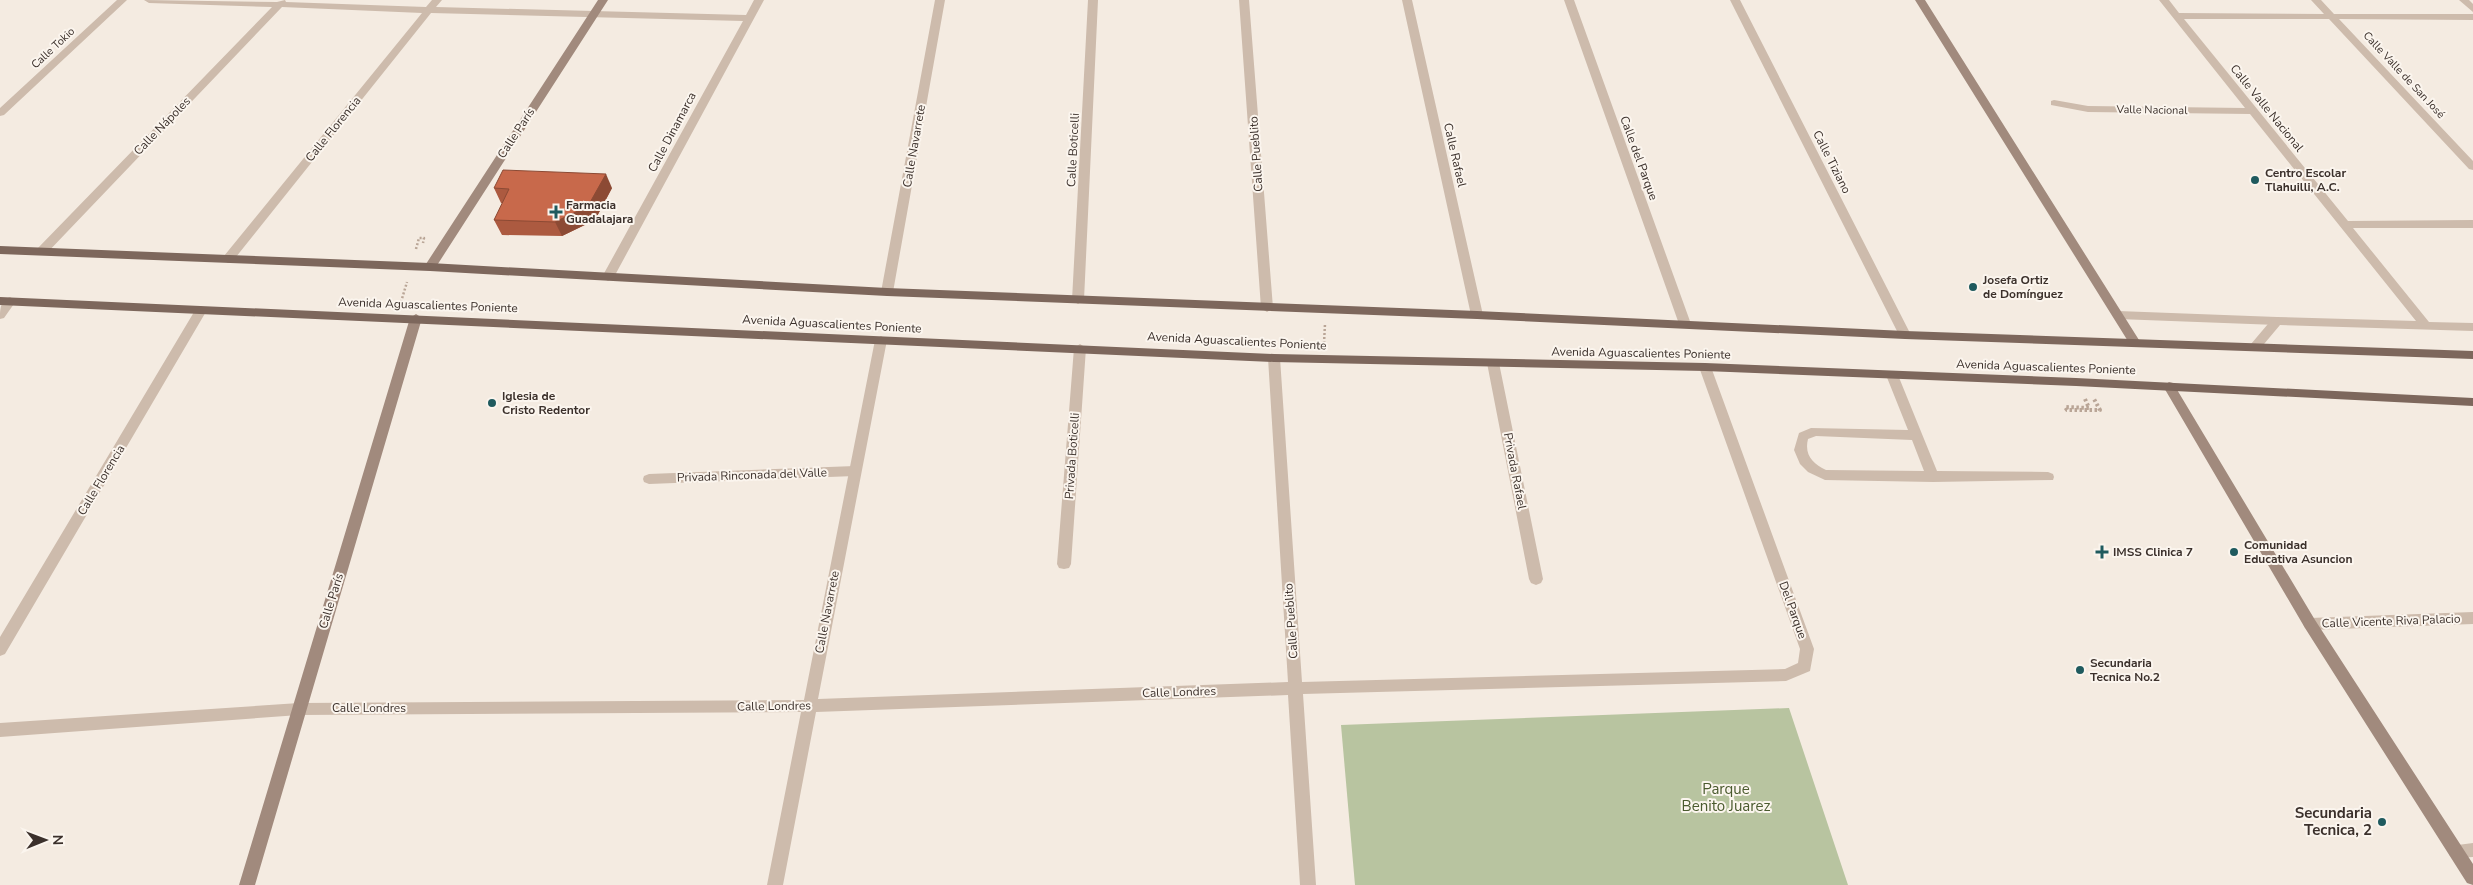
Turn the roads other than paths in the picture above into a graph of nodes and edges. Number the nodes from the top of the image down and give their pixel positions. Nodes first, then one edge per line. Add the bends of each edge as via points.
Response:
1 (122, 0) edge
2 (150, 0) edge
3 (437, 0) edge
4 (603, 0) edge
5 (759, 0) edge
6 (940, 0) edge
7 (1093, 0) edge
8 (1244, 0) edge
9 (1407, 0) edge
10 (1569, 0) edge
11 (1736, 0) edge
12 (1920, 0) edge
13 (2164, 0) edge
14 (2316, 0) edge
15 (2464, 0) edge
16 (281, 2) edge
17 (2473, 9) edge
18 (428, 10) junction
19 (594, 14) junction
20 (2177, 16) junction
21 (2332, 17) junction
22 (747, 18) junction
23 (2473, 18) edge
24 (2054, 104) dead end
25 (2251, 111) junction
26 (0, 114) edge
27 (2473, 167) edge
28 (2473, 224) edge
29 (2344, 225) junction
30 (0, 250) edge
31 (41, 252) junction
32 (228, 259) junction
33 (430, 267) junction
34 (608, 277) junction
35 (887, 292) junction
36 (1078, 300) junction
37 (5, 301) edge
38 (1267, 308) junction
39 (201, 310) junction
40 (0, 315) edge
41 (1477, 315) junction
42 (2118, 315) junction
43 (416, 318) junction
44 (2277, 322) junction
45 (1685, 324) junction
46 (2425, 325) junction
47 (2473, 327) edge
48 (1905, 335) junction
49 (882, 340) junction
50 (2135, 343) junction
51 (2254, 347) junction
52 (1080, 348) junction
53 (2473, 354) edge
54 (1274, 358) junction
55 (1494, 364) junction
56 (1705, 367) junction
57 (1892, 375) junction
58 (2169, 386) junction
59 (2473, 402) edge
60 (1915, 435) junction
61 (855, 471) junction
62 (1933, 477) junction
63 (2048, 477) dead end
64 (649, 479) dead end
65 (1064, 564) dead end
66 (1536, 579) dead end
67 (2473, 618) edge
68 (2310, 624) junction
69 (0, 650) edge
70 (1548, 683) joint
71 (1295, 688) junction
72 (808, 706) junction
73 (299, 709) junction
74 (0, 730) edge
75 (2473, 850) edge
76 (2456, 851) junction
77 (2473, 878) edge
78 (247, 885) edge
79 (775, 885) edge
80 (1308, 885) edge

1 - 26 street, Calle Tokio
2 - 16 street
3 - 18 street, Calle Florencia
4 - 19 street, Calle París
5 - 22 street, Calle Dinamarca
6 - 35 street, Calle Navarrete
7 - 36 street, Calle Boticelli
8 - 38 street, Calle Pueblito
9 - 41 street, Calle Rafael
10 - 45 street, Calle del Parque
11 - 48 street, Calle Tiziano
12 - 42 street
13 - 20 street, Calle Valle Nacional
14 - 21 street, Calle Valle de San José
15 - 17 street
16 - 18 street
16 - 31 street, Calle Nápoles
18 - 19 street
18 - 32 street, Calle Florencia
19 - 22 street
19 - 33 street, Calle París
20 - 21 street
20 - 25 street, Calle Valle Nacional
21 - 23 street
21 - 27 street, Calle Valle de San José
22 - 34 street, Calle Dinamarca
24 - 25 street, Valle Nacional via 2088,109
25 - 29 street, Calle Valle Nacional
28 - 29 street
29 - 46 street, Calle Valle Nacional
30 - 31 main road
31 - 32 main road
32 - 33 main road
33 - 34 main road
34 - 35 main road
35 - 36 main road
36 - 38 main road
37 - 39 main road, Avenida Aguascalientes Poniente
37 - 40 street
38 - 41 main road
39 - 43 main road, Avenida Aguascalientes Poniente
39 - 69 street, Calle Florencia
41 - 45 main road
42 - 44 street
42 - 50 street
43 - 49 main road, Avenida Aguascalientes Poniente
43 - 73 street, Calle París
44 - 46 street
44 - 51 street
45 - 48 main road
46 - 47 street
48 - 50 main road
49 - 52 main road, Avenida Aguascalientes Poniente
49 - 61 street, Calle Navarrete
50 - 51 main road
51 - 53 main road
52 - 54 main road, Avenida Aguascalientes Poniente
52 - 65 street, Privada Boticelli
54 - 55 main road, Avenida Aguascalientes Poniente
54 - 71 street, Calle Pueblito
55 - 56 main road, Avenida Aguascalientes Poniente
55 - 66 street, Privada Rafael
56 - 57 main road, Avenida Aguascalientes Poniente
56 - 70 street, Del Parque via 1807,649 1805,668 1786,675
57 - 58 main road, Avenida Aguascalientes Poniente
57 - 60 street
58 - 59 main road, Avenida Aguascalientes Poniente
58 - 68 street
60 - 62 street
60 - 62 street via 1815,432 1803,436 1800,445 1803,460 1812,470 1825,475
61 - 64 street, Privada Rinconada del Valle
61 - 72 street, Calle Navarrete
62 - 63 street
67 - 68 street, Calle Vicente Riva Palacio
68 - 76 street
70 - 71 street, Calle Londres
71 - 72 street, Calle Londres
71 - 80 street, Calle Pueblito
72 - 73 street, Calle Londres
72 - 79 street, Calle Navarrete
73 - 74 street, Calle Londres
73 - 78 street, Calle París
75 - 76 street
76 - 77 street

